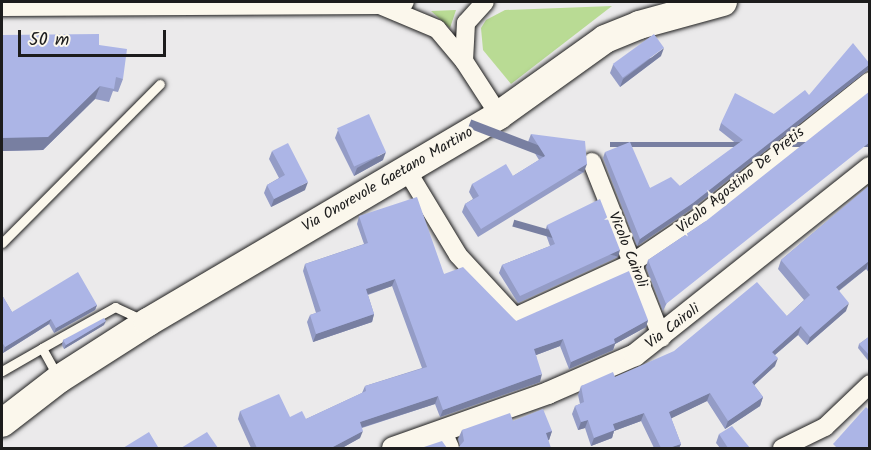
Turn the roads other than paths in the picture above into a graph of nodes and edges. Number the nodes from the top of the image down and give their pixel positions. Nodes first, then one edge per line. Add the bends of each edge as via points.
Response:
1 (405, 2) edge
2 (485, 2) edge
3 (640, 2) edge
4 (723, 2) edge
5 (380, 5) junction
6 (2, 7) edge
7 (605, 39) junction
8 (464, 61) junction
9 (870, 81) edge
10 (160, 84) dead end
11 (500, 115) junction
12 (592, 162) dead end
13 (406, 168) junction
14 (870, 168) edge
15 (2, 243) edge
16 (632, 263) junction
17 (148, 322) junction
18 (662, 338) junction
19 (42, 348) junction
20 (2, 371) edge
21 (59, 379) junction
22 (870, 384) edge
23 (2, 406) edge
24 (2, 423) edge
25 (447, 440) edge
26 (393, 448) edge
27 (782, 448) edge

1 - 5 street
2 - 8 street via 466,23
3 - 7 main road
4 - 7 main road, Via Onorevole Gaetano Martino via 639,25
5 - 6 street
5 - 8 street via 437,29
7 - 11 main road, Via Onorevole Gaetano Martino
8 - 11 street
9 - 16 street, Vicolo Agostino De Pretis via 697,219
10 - 15 lane
11 - 13 main road, Via Onorevole Gaetano Martino
12 - 16 street, Vicolo Cairoli
13 - 16 street, Vicolo Agostino De Pretis via 458,255 515,317
13 - 17 main road, Via Onorevole Gaetano Martino
14 - 18 street, Via Cairoli
16 - 18 street, Vicolo Cairoli
17 - 19 lane via 115,307
17 - 21 main road, Via Onorevole Gaetano Martino
18 - 25 street, Via Cairoli via 592,376
19 - 20 lane
19 - 21 lane
21 - 23 main road, Via Onorevole Gaetano Martino
21 - 24 main road, Via Onorevole Gaetano Martino
22 - 27 street via 825,427
25 - 26 street, Via Cairoli

